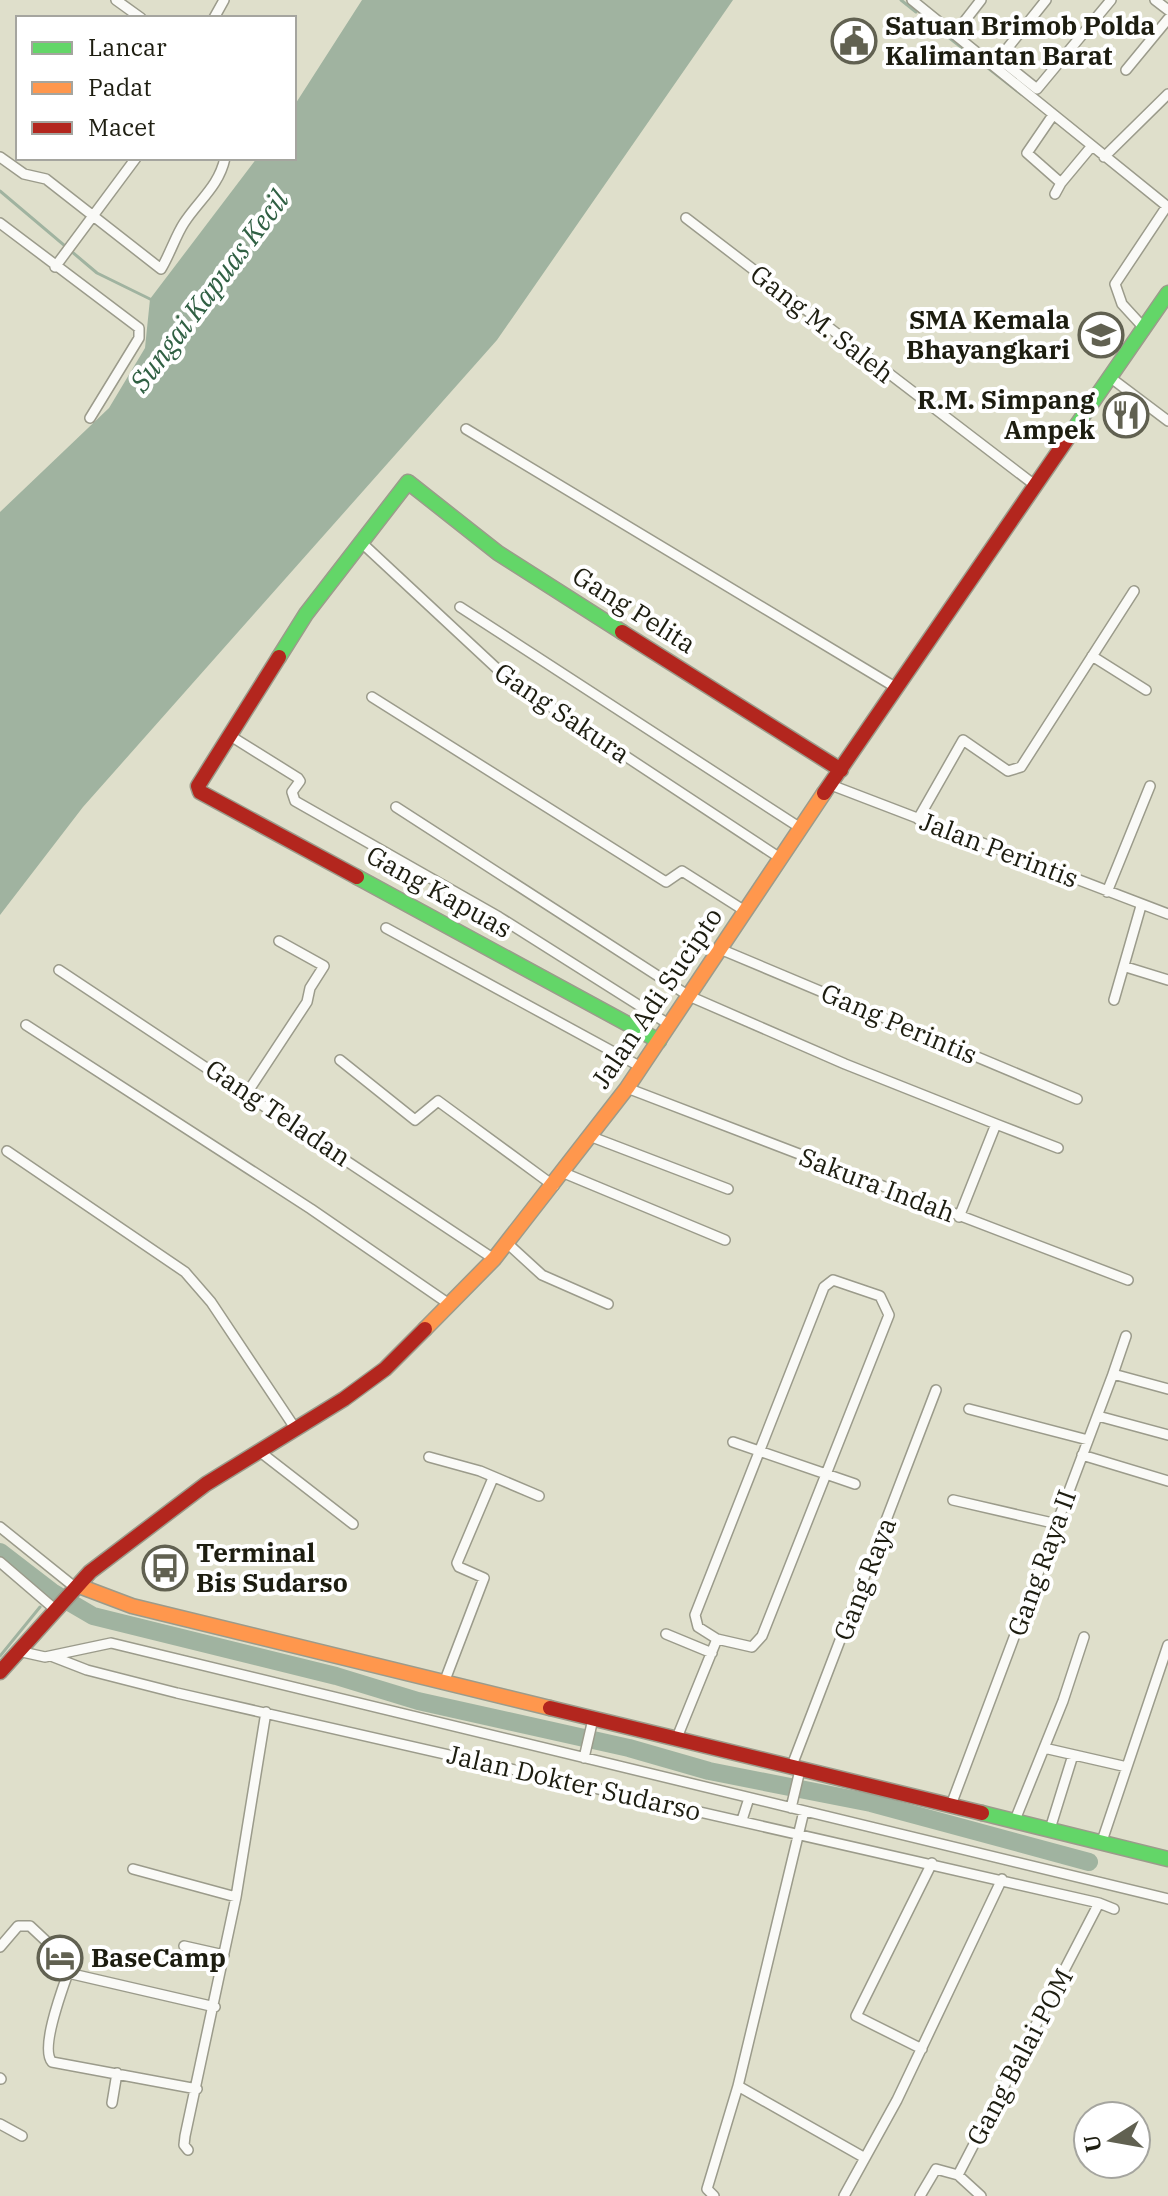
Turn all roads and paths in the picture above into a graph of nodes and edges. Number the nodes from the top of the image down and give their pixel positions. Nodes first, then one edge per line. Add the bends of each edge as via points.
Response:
1 (116, 0) edge
2 (208, 0) edge
3 (912, 0) edge
4 (932, 0) edge
5 (981, 0) edge
6 (1046, 0) edge
7 (1111, 0) edge
8 (219, 9) edge
9 (925, 9) junction
10 (138, 16) edge
11 (1168, 19) edge
12 (960, 27) dead end
13 (1126, 70) dead end
14 (1168, 94) edge
15 (1053, 115) junction
16 (1091, 147) junction
17 (0, 157) edge
18 (1104, 157) junction
19 (135, 160) edge
20 (224, 160) edge
21 (1061, 183) junction
22 (1055, 194) dead end
23 (1167, 207) edge
24 (93, 216) junction
25 (686, 218) dead end
26 (0, 223) edge
27 (55, 267) junction
28 (1168, 293) edge
29 (1144, 328) junction
30 (1111, 378) junction
31 (90, 418) dead end
32 (1168, 421) edge
33 (466, 429) dead end
34 (1036, 486) junction
35 (363, 544) junction
36 (1134, 591) dead end
37 (460, 607) dead end
38 (1092, 656) junction
39 (895, 687) junction
40 (1146, 690) dead end
41 (372, 697) dead end
42 (229, 735) junction
43 (841, 770) junction
44 (831, 785) junction
45 (1150, 786) dead end
46 (396, 807) dead end
47 (918, 819) junction
48 (802, 829) junction
49 (780, 858) junction
50 (1107, 892) junction
51 (1141, 906) junction
52 (745, 911) junction
53 (1168, 914) edge
54 (386, 928) dead end
55 (279, 941) dead end
56 (720, 949) junction
57 (1126, 967) junction
58 (59, 970) dead end
59 (1168, 980) edge
60 (689, 996) junction
61 (1114, 1000) dead end
62 (26, 1025) dead end
63 (670, 1025) junction
64 (659, 1041) junction
65 (340, 1060) dead end
66 (641, 1067) junction
67 (627, 1088) junction
68 (247, 1093) junction
69 (1077, 1099) dead end
70 (996, 1124) junction
71 (592, 1137) junction
72 (1058, 1148) dead end
73 (7, 1151) dead end
74 (564, 1173) junction
75 (554, 1186) junction
76 (728, 1189) dead end
77 (959, 1217) junction
78 (725, 1240) dead end
79 (507, 1243) junction
80 (494, 1259) junction
81 (1128, 1280) dead end
82 (449, 1304) junction
83 (608, 1304) dead end
84 (1126, 1336) dead end
85 (1113, 1374) junction
86 (1168, 1389) edge
87 (936, 1390) dead end
88 (969, 1409) dead end
89 (1098, 1416) junction
90 (295, 1428) junction
91 (1168, 1435) edge
92 (1088, 1440) junction
93 (733, 1442) dead end
94 (759, 1450) junction
95 (259, 1451) junction
96 (1082, 1455) junction
97 (429, 1457) dead end
98 (824, 1473) junction
99 (493, 1478) junction
100 (1168, 1481) edge
101 (855, 1484) dead end
102 (539, 1496) dead end
103 (953, 1500) dead end
104 (353, 1524) dead end
105 (1057, 1524) junction
106 (0, 1527) edge
107 (0, 1562) edge
108 (90, 1572) junction
109 (108, 1595) junction
110 (68, 1599) junction
111 (666, 1634) dead end
112 (1084, 1637) dead end
113 (717, 1639) junction
114 (1168, 1645) edge
115 (18, 1651) junction
116 (712, 1653) junction
117 (51, 1656) junction
118 (0, 1672) edge
119 (445, 1680) junction
120 (266, 1712) junction
121 (593, 1719) junction
122 (676, 1740) junction
123 (1044, 1748) junction
124 (1073, 1755) junction
125 (584, 1758) junction
126 (1127, 1767) junction
127 (796, 1773) junction
128 (749, 1798) junction
129 (792, 1803) junction
130 (951, 1805) junction
131 (804, 1811) junction
132 (742, 1820) junction
133 (1015, 1820) junction
134 (856, 1824) junction
135 (1050, 1829) junction
136 (880, 1830) junction
137 (798, 1833) junction
138 (1102, 1841) junction
139 (851, 1845) junction
140 (875, 1850) junction
141 (1168, 1859) edge
142 (932, 1863) junction
143 (133, 1869) dead end
144 (1002, 1879) junction
145 (236, 1897) junction
146 (1168, 1899) edge
147 (1099, 1903) junction
148 (1114, 1909) dead end
149 (46, 1941) dead end
150 (184, 1946) dead end
151 (0, 1947) edge
152 (224, 1955) junction
153 (215, 2007) junction
154 (922, 2049) junction
155 (117, 2073) junction
156 (738, 2086) junction
157 (197, 2089) junction
158 (112, 2103) dead end
159 (0, 2124) edge
160 (22, 2136) dead end
161 (188, 2150) dead end
162 (865, 2158) junction
163 (958, 2175) junction
164 (714, 2196) edge
165 (844, 2196) edge
166 (920, 2196) edge
167 (981, 2196) edge

1 - 10 street
2 - 8 street
3 - 9 street
4 - 9 street
5 - 12 street
6 - 7 street via 1002,62 1037,89
9 - 15 street
11 - 13 street
14 - 18 street
15 - 16 street
15 - 21 street via 1027,153
16 - 18 street
16 - 21 street
17 - 24 street via 24,174 46,179
18 - 23 street
19 - 24 street
20 - 24 street via 220,178 182,226 161,269
21 - 22 street
23 - 29 street via 1115,284 1127,311
24 - 27 street
25 - 34 street, Gang M. Saleh
26 - 27 street
27 - 31 street via 140,332
28 - 29 street, Jalan Adi Sucipto
29 - 30 street, Jalan Adi Sucipto
30 - 32 street
30 - 34 street, Jalan Adi Sucipto
33 - 39 street
34 - 39 street, Jalan Adi Sucipto
35 - 42 street via 306,614
35 - 43 street, Gang Pelita via 408,482 498,553
35 - 49 street, Gang Sakura via 519,687
36 - 38 street
37 - 48 street
38 - 40 street
38 - 47 street via 1021,767 1008,771 963,740
39 - 43 street, Jalan Adi Sucipto
41 - 52 street via 666,882 682,871
42 - 63 street via 298,778 292,792 295,801 499,917
42 - 64 street, Gang Kapuas via 198,786 200,792
43 - 44 street, Jalan Adi Sucipto
44 - 47 street, Jalan Perintis
44 - 48 street, Jalan Adi Sucipto
45 - 50 street
46 - 60 street
47 - 50 street, Jalan Perintis
48 - 49 street, Jalan Adi Sucipto
49 - 52 street, Jalan Adi Sucipto
50 - 51 street, Jalan Perintis
51 - 53 street, Jalan Perintis
51 - 57 street
52 - 56 street, Jalan Adi Sucipto
54 - 66 street
55 - 68 street via 324,966 307,1002
56 - 60 street, Jalan Adi Sucipto
56 - 69 street, Gang Perintis
57 - 59 street
57 - 61 street
58 - 68 street, Gang Teladan
60 - 63 street, Jalan Adi Sucipto
60 - 70 street
62 - 82 street
63 - 64 street, Jalan Adi Sucipto
64 - 66 street, Jalan Adi Sucipto
65 - 75 street via 415,1120 438,1101
66 - 67 street, Jalan Adi Sucipto
67 - 71 street, Jalan Adi Sucipto
67 - 77 street, Sakura Indah
68 - 80 street, Gang Teladan
70 - 72 street
70 - 77 street
71 - 74 street, Jalan Adi Sucipto
71 - 76 street
73 - 90 street via 185,1272
74 - 75 street, Jalan Adi Sucipto
74 - 78 street
75 - 79 street, Jalan Adi Sucipto
77 - 81 street, Sakura Indah
79 - 80 street, Jalan Adi Sucipto
79 - 83 street via 542,1275
80 - 82 street, Jalan Adi Sucipto
82 - 90 street, Jalan Adi Sucipto via 385,1369
84 - 85 street, Gang Raya II
85 - 86 street
85 - 89 street, Gang Raya II
87 - 127 street, Gang Raya
88 - 92 street
89 - 91 street
89 - 92 street, Gang Raya II
90 - 95 street, Jalan Adi Sucipto
92 - 96 street, Gang Raya II
93 - 94 street
94 - 98 street
94 - 98 street via 824,1287 833,1280 880,1296 889,1315
94 - 113 street via 695,1615 698,1627
95 - 104 street
95 - 108 street, Jalan Adi Sucipto via 206,1484
96 - 100 street
96 - 105 street, Gang Raya II
97 - 99 street
98 - 101 street
98 - 113 street via 762,1636 752,1647
99 - 102 street
99 - 119 street via 457,1563 484,1578
103 - 105 street
105 - 130 street, Gang Raya II
106 - 110 street
107 - 110 street
108 - 109 street
108 - 110 street, Jalan Adi Sucipto
109 - 110 street
109 - 119 street via 132,1606
110 - 115 street, Jalan Adi Sucipto
111 - 116 street
112 - 123 street
113 - 116 street
114 - 126 street
115 - 117 street
115 - 118 street, Jalan Adi Sucipto
116 - 122 street
117 - 120 street, Jalan Dokter Sudarso via 107,1676
117 - 125 street via 111,1643
119 - 121 street
120 - 132 street, Jalan Dokter Sudarso
120 - 145 street
121 - 122 street
121 - 125 street
122 - 127 street
123 - 124 street
123 - 133 street
124 - 126 street
124 - 135 street
125 - 128 street
126 - 138 street
127 - 129 street, Gang Raya
127 - 130 street
128 - 129 street
128 - 132 street
129 - 131 street
130 - 133 street
131 - 134 street
131 - 137 street
132 - 137 street, Jalan Dokter Sudarso
133 - 135 street
134 - 136 street
134 - 139 street
135 - 138 street
136 - 140 street
136 - 146 street
137 - 139 street, Jalan Dokter Sudarso
137 - 156 street
138 - 141 street
139 - 140 street, Jalan Dokter Sudarso
140 - 142 street, Jalan Dokter Sudarso
142 - 144 street, Jalan Dokter Sudarso
142 - 154 street via 856,2016
143 - 145 street
144 - 147 street, Jalan Dokter Sudarso
144 - 154 street
145 - 152 street
147 - 148 street
147 - 163 street, Gang Balai POM
149 - 151 street via 30,1926 18,1926
150 - 152 street
152 - 153 street
153 - 155 street via 68,1973 50,2032 48,2058
153 - 157 street
154 - 162 street
155 - 157 street
155 - 158 street
156 - 162 street
156 - 164 street via 707,2189
157 - 161 street via 184,2145
159 - 160 street
162 - 165 street
163 - 166 street, Gang Balai POM via 936,2169
163 - 167 street

